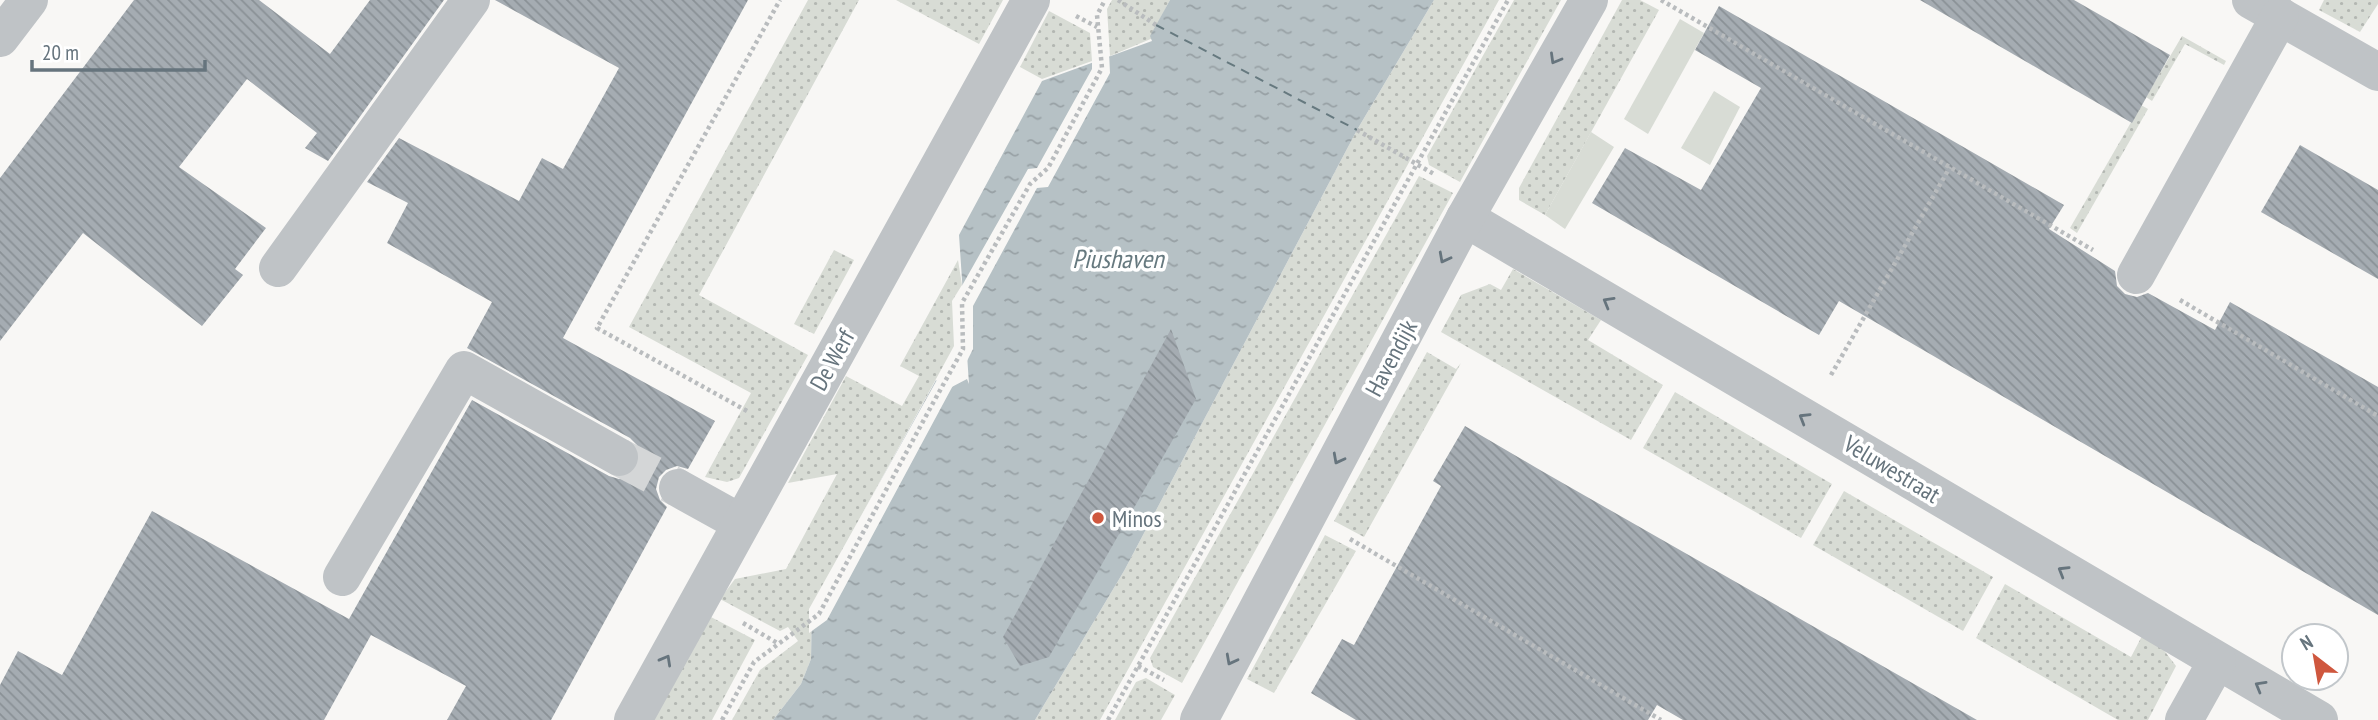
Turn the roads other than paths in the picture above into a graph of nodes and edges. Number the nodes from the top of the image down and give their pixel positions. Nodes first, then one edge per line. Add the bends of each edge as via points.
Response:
1 (29, 0) edge
2 (471, 0) edge
3 (1031, 0) edge
4 (1589, 0) edge
5 (2270, 7) edge
6 (0, 38) edge
7 (2378, 72) edge
8 (1465, 218) junction
9 (278, 268) dead end
10 (2136, 275) road end
11 (619, 457) tunnel mouth
12 (678, 488) tunnel mouth
13 (741, 523) junction
14 (342, 577) dead end
15 (2217, 661) junction
16 (1203, 719) edge
17 (633, 720) edge
18 (2184, 720) edge
19 (2319, 720) edge

1 - 6 street
2 - 9 street
3 - 13 street, De Werf
4 -> 8 street, Havendijk
5 - 7 street
5 - 10 street
15 -> 8 street, Veluwestraat
8 -> 16 street, Havendijk
11 - 14 street via 464,370
12 - 13 street
17 -> 13 street, De Werf
15 - 18 street
19 -> 15 street, Veluwestraat

